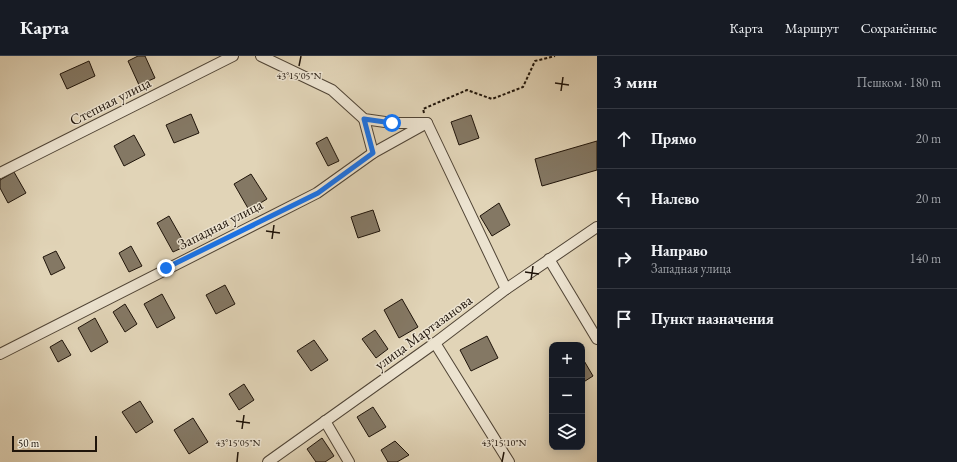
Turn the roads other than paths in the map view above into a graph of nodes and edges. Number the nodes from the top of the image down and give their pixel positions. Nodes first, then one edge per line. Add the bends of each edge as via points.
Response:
1 (233, 56) edge
2 (261, 56) edge
3 (364, 119) junction
4 (427, 122) junction
5 (373, 153) junction
6 (0, 173) edge
7 (597, 227) edge
8 (549, 259) junction
9 (506, 289) junction
10 (597, 340) edge
11 (436, 343) junction
12 (0, 354) edge
13 (325, 422) junction
14 (268, 462) edge
15 (349, 462) edge
16 (510, 462) edge

1 - 6 street, Степная улица
2 - 3 street via 332,90
3 - 4 street via 392,123
3 - 5 street
4 - 5 street, Западная улица
4 - 9 street
5 - 12 street, Западная улица via 318,193
7 - 8 street, улица Мартазанова
8 - 9 street, улица Мартазанова
8 - 10 street
9 - 11 street, улица Мартазанова
11 - 13 street, улица Мартазанова
11 - 16 street
13 - 14 street, улица Мартазанова
13 - 15 street

